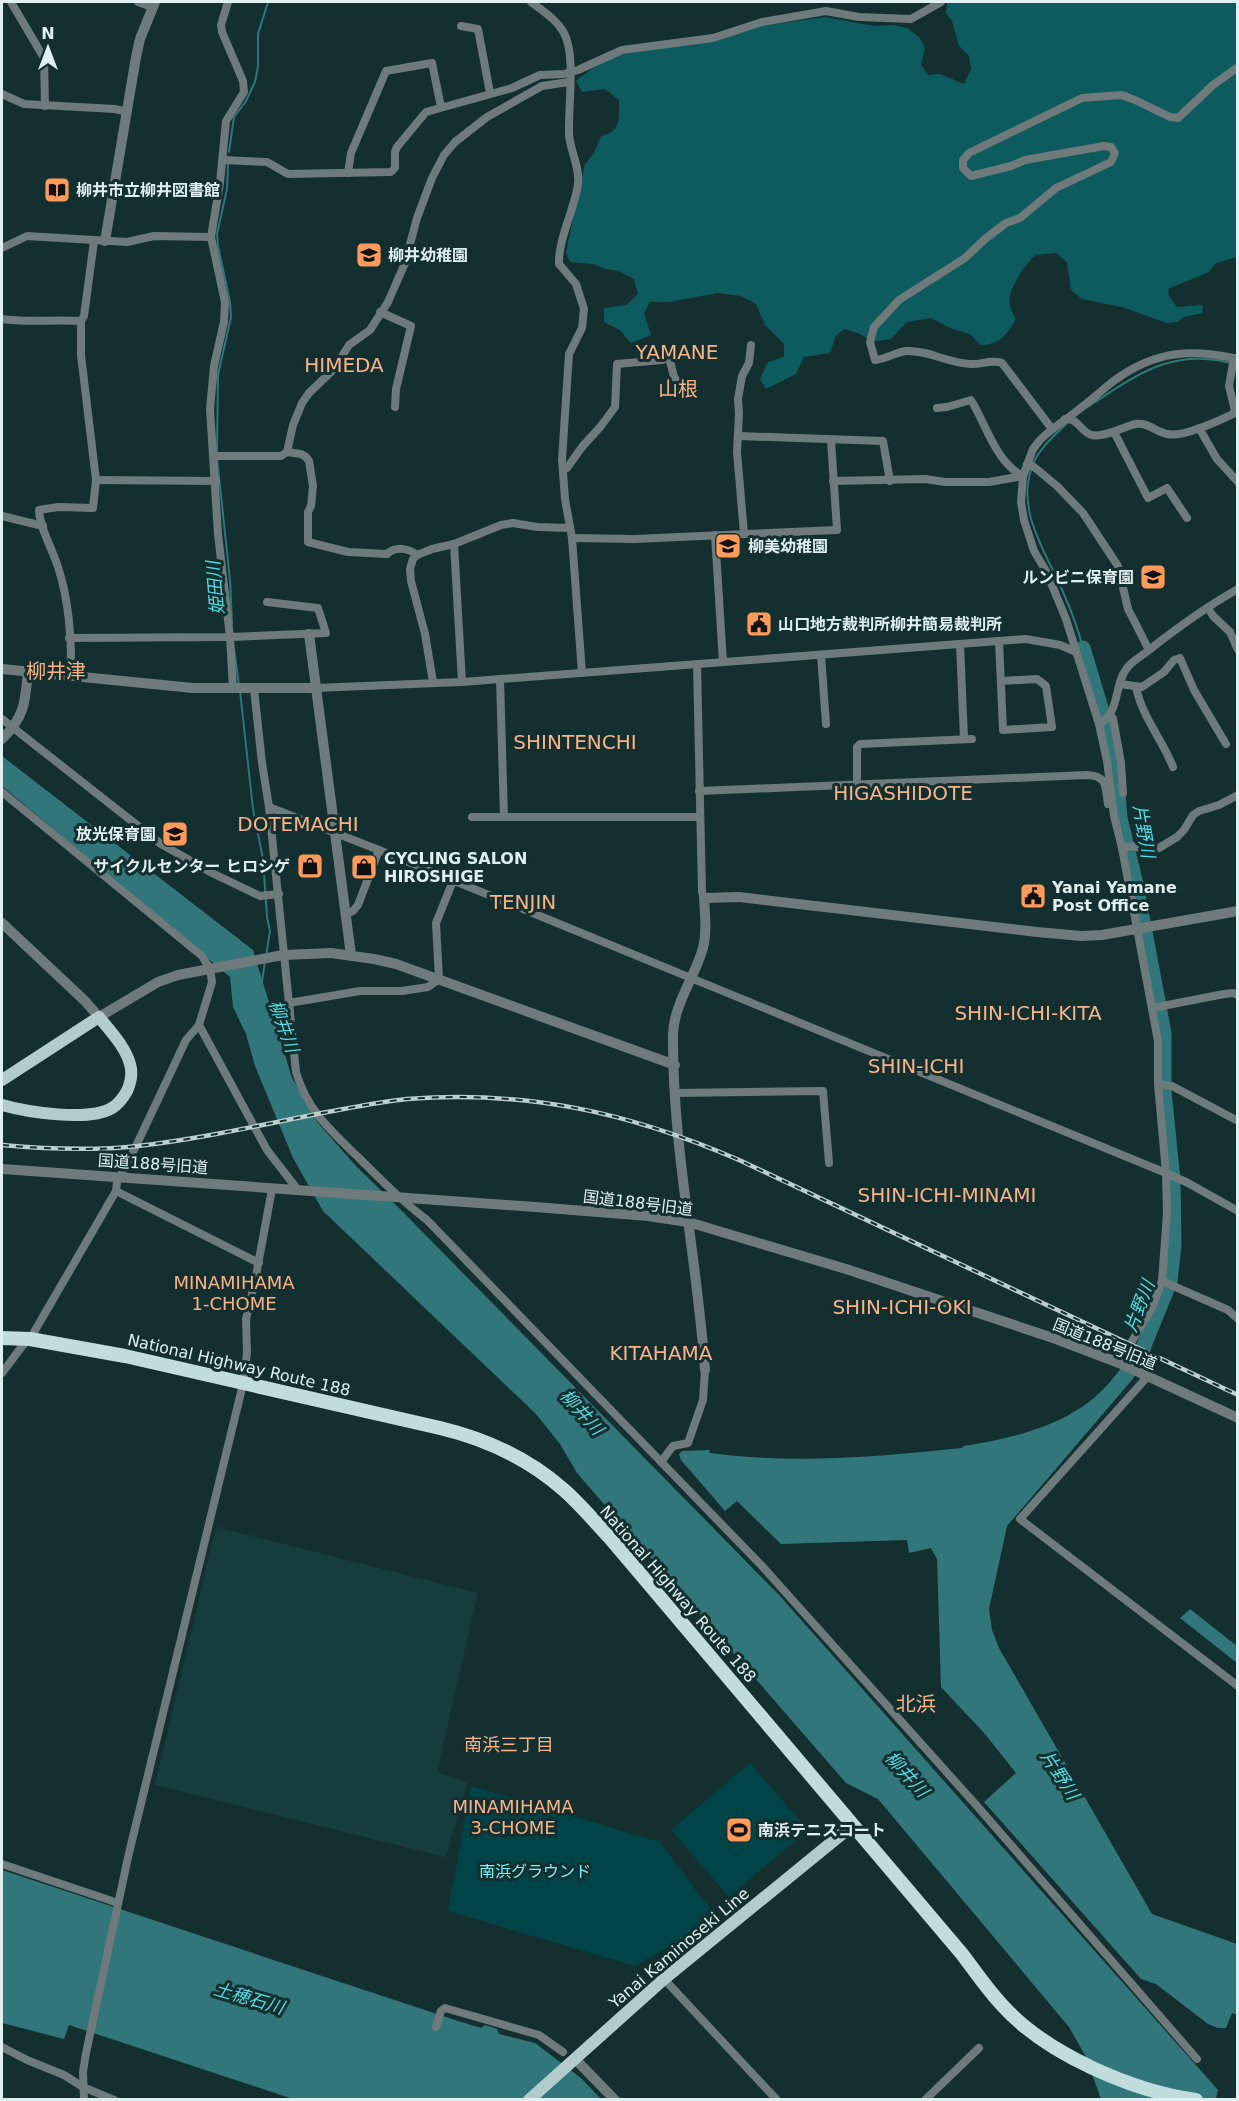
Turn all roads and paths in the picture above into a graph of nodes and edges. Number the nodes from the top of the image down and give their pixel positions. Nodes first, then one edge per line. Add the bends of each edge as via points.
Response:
1 (10, 2) edge
2 (138, 2) edge
3 (228, 2) edge
4 (531, 2) edge
5 (941, 2) edge
6 (153, 4) edge
7 (461, 26) dead end
8 (1238, 67) edge
9 (570, 73) junction
10 (569, 82) junction
11 (490, 93) junction
12 (2, 94) edge
13 (45, 106) junction
14 (441, 107) junction
15 (127, 112) junction
16 (223, 160) junction
17 (348, 173) junction
18 (211, 237) junction
19 (100, 241) junction
20 (3, 246) edge
21 (380, 312) junction
22 (2, 319) edge
23 (81, 321) junction
24 (751, 345) dead end
25 (1234, 361) edge
26 (680, 383) dead end
27 (395, 407) dead end
28 (937, 408) dead end
29 (1065, 419) junction
30 (1198, 428) junction
31 (1052, 429) junction
32 (1114, 432) junction
33 (738, 435) junction
34 (831, 440) junction
35 (287, 452) junction
36 (214, 456) junction
37 (1030, 465) junction
38 (563, 470) junction
39 (1023, 476) junction
40 (96, 480) junction
41 (216, 481) junction
42 (833, 481) junction
43 (890, 481) junction
44 (1238, 482) edge
45 (2, 516) edge
46 (1187, 518) dead end
47 (43, 526) junction
48 (570, 528) junction
49 (744, 534) junction
50 (715, 535) junction
51 (572, 538) junction
52 (454, 544) junction
53 (417, 555) junction
54 (1238, 590) edge
55 (267, 603) dead end
56 (1208, 608) junction
57 (309, 634) junction
58 (230, 637) junction
59 (69, 638) junction
60 (999, 641) junction
61 (960, 645) junction
62 (1149, 650) junction
63 (1238, 650) edge
64 (1076, 652) junction
65 (821, 655) junction
66 (723, 662) junction
67 (697, 664) junction
68 (2, 669) edge
69 (28, 671) junction
70 (582, 673) junction
71 (70, 674) junction
72 (500, 679) junction
73 (1001, 681) junction
74 (433, 682) junction
75 (462, 682) junction
76 (1120, 684) junction
77 (1136, 687) junction
78 (316, 688) junction
79 (241, 689) junction
80 (2, 719) edge
81 (1105, 720) junction
82 (826, 724) dead end
83 (13, 728) junction
84 (2, 739) edge
85 (1226, 744) dead end
86 (1173, 767) dead end
87 (857, 785) junction
88 (699, 791) junction
89 (2, 792) edge
90 (1123, 793) dead end
91 (1238, 795) edge
92 (269, 807) junction
93 (1113, 808) junction
94 (472, 817) dead end
95 (504, 817) junction
96 (699, 817) junction
97 (336, 832) junction
98 (1127, 847) junction
99 (379, 850) junction
100 (453, 881) junction
101 (277, 894) junction
102 (704, 898) junction
103 (1238, 911) edge
104 (346, 914) junction
105 (2, 923) edge
106 (1137, 929) junction
107 (283, 955) junction
108 (351, 955) junction
109 (214, 969) junction
110 (439, 979) junction
111 (691, 979) junction
112 (1238, 995) edge
113 (289, 1003) junction
114 (1152, 1008) junction
115 (99, 1017) junction
116 (199, 1025) junction
117 (675, 1065) junction
118 (2, 1080) edge
119 (1162, 1084) junction
120 (675, 1093) junction
121 (2, 1105) edge
122 (1238, 1121) edge
123 (829, 1163) dead end
124 (2, 1169) edge
125 (1170, 1175) junction
126 (120, 1177) junction
127 (272, 1189) junction
128 (116, 1191) junction
129 (301, 1191) junction
130 (394, 1197) junction
131 (1238, 1211) edge
132 (688, 1222) junction
133 (259, 1263) junction
134 (1163, 1281) junction
135 (1238, 1319) edge
136 (2, 1338) edge
137 (30, 1339) junction
138 (1122, 1364) junction
139 (705, 1370) joint
140 (2, 1373) edge
141 (1146, 1375) junction
142 (243, 1384) junction
143 (1238, 1418) edge
144 (661, 1462) junction
145 (1238, 1686) edge
146 (853, 1825) junction
147 (2, 1864) edge
148 (118, 1905) junction
149 (664, 1979) junction
150 (435, 2027) dead end
151 (2, 2047) edge
152 (979, 2048) dead end
153 (571, 2059) junction
154 (1197, 2059) dead end
155 (83, 2087) junction
156 (84, 2100) edge
157 (114, 2100) edge
158 (529, 2100) edge
159 (615, 2100) edge
160 (777, 2100) edge
161 (925, 2100) edge
162 (1196, 2100) edge

1 - 13 street via 44,58
2 - 6 street
3 - 16 street via 222,32 244,92 226,121
4 - 9 street via 556,22 564,34 571,55
5 - 9 street via 911,19 860,17 835,11 801,14 713,38 622,50
6 - 15 street via 140,39
7 - 11 street via 478,29
8 - 31 street via 1178,118 1122,95 1082,98 969,153 963,168 971,176 1025,160 1084,149 1104,146 1115,153 1111,162 1056,188 1020,218 999,228 965,258 899,300 874,327 870,342 875,360 914,351 968,364 994,360 1002,363
9 - 10 street
9 - 11 street via 540,75
10 - 21 street via 542,86 514,101 487,117 444,155 417,218 405,263
10 - 38 street via 569,137 578,181 559,264 576,284 584,309 582,328 569,354
11 - 14 street
12 - 13 street via 24,104
13 - 15 street
14 - 17 street via 422,116 397,147 391,172
14 - 17 street via 432,63 386,71 351,153
15 - 19 street
16 - 17 street via 267,162 288,174
16 - 18 street
18 - 19 street via 154,236 127,242
18 - 36 street via 225,302 211,387
19 - 20 street via 40,235
19 - 23 street
21 - 27 street via 411,326
21 - 35 street via 369,330 349,345 334,369 302,403
22 - 23 street
23 - 40 street via 81,355
24 - 33 street via 739,389
25 - 29 street via 1212,353 1184,352 1149,361
25 - 30 street via 1229,386 1235,411
26 - 38 street via 674,377 669,357 617,364 615,407
28 - 39 street via 971,400 1006,462
29 - 31 street
29 - 32 street via 1077,422 1094,436
30 - 32 street via 1170,435 1137,423
30 - 44 street via 1217,459
31 - 37 street via 1040,440
32 - 46 street via 1148,498 1167,488
33 - 34 street
33 - 49 street
34 - 42 street
34 - 43 street via 883,441
35 - 36 street via 281,456
35 - 53 street via 301,454 309,461 313,486 308,542 348,552 387,554 408,549
36 - 41 street
37 - 39 street
37 - 62 street via 1083,513 1118,566 1128,609
38 - 48 street
39 - 43 street via 988,482
39 - 64 street via 1021,502 1027,534 1066,620
40 - 41 street
40 - 47 street via 93,508 39,510
41 - 58 street
42 - 43 street
42 - 49 street via 837,530
45 - 47 street
47 - 59 street via 59,568
48 - 51 street
48 - 52 street via 513,523 487,529
49 - 50 street
50 - 51 street
50 - 66 street
51 - 70 street
52 - 53 street
52 - 75 street
53 - 74 street via 411,565 411,581
54 - 56 street
55 - 57 street via 318,608 326,633
56 - 62 street
56 - 63 street via 1230,632
57 - 58 street
57 - 78 street
58 - 59 street
58 - 79 street
59 - 71 street
60 - 61 street
60 - 64 street via 1044,641
60 - 73 street
61 - 65 street
61 - 87 street via 968,739 860,744
62 - 76 street via 1128,667
64 - 81 street
65 - 66 street
65 - 82 street
66 - 67 street
67 - 70 street
67 - 88 street
68 - 69 street
69 - 71 street
69 - 83 street via 24,706
70 - 72 street
71 - 79 street via 193,688
72 - 75 street
72 - 95 street
73 - 73 street via 1003,730 1052,727 1046,686 1037,679
74 - 75 street
74 - 78 street
76 - 77 street
76 - 81 street
77 - 85 street via 1143,687 1180,658
77 - 86 street via 1145,717
78 - 79 street
78 - 97 street
79 - 92 street via 262,763
80 - 83 street
81 - 90 street via 1113,718
81 - 93 street
83 - 84 street
83 - 101 street via 161,844 260,896
87 - 88 street
87 - 93 street via 1098,776 1103,780 1108,805
88 - 96 street
89 - 109 street
91 - 98 street via 1193,815 1178,837 1159,848
92 - 97 street
92 - 101 street
93 - 98 street
94 - 95 street
95 - 96 street
96 - 102 street
97 - 99 street
97 - 104 street
98 - 106 street
99 - 100 street
99 - 104 street via 358,905
100 - 110 street via 436,923
100 - 111 street
101 - 107 street
102 - 106 street via 739,897 1059,934 1102,935
102 - 111 street via 705,936
103 - 106 street
104 - 108 street
105 - 115 street
106 - 114 street
107 - 108 street
107 - 109 street
107 - 113 street
108 - 110 street via 396,964
109 - 115 street via 158,982
109 - 116 street
110 - 113 street via 428,987 360,991
110 - 117 street
111 - 117 street via 674,1019
111 - 125 street
112 - 114 street via 1224,994
113 - 130 street via 300,1085 322,1122
114 - 119 street
115 - 118 main road
115 - 121 main road via 130,1064 132,1077 122,1100 100,1113 53,1114
116 - 126 street via 186,1040
116 - 129 street via 267,1150
117 - 120 street
119 - 122 street
119 - 125 street
120 - 123 street via 823,1090
120 - 132 street
124 - 126 street, 国道188号旧道
125 - 131 street
125 - 134 street
126 - 127 street, 国道188号旧道
126 - 128 street
127 - 129 street, 国道188号旧道
127 - 133 street
128 - 133 street
128 - 137 street
129 - 130 street, 国道188号旧道
130 - 132 street, 国道188号旧道
130 - 144 street via 427,1220
132 - 138 street, 国道188号旧道 via 846,1269
132 - 139 street
133 - 142 street via 246,1318
134 - 135 street via 1228,1310
134 - 138 street
136 - 137 highway, National Highway Route 188
137 - 140 street
137 - 142 highway, National Highway Route 188 via 125,1356
138 - 141 street, 国道188号旧道
139 - 144 street via 703,1400 688,1443 673,1446
141 - 143 street, 国道188号旧道
141 - 145 street via 1020,1519
142 - 146 highway, National Highway Route 188 via 464,1434 537,1469 564,1490 610,1538
142 - 148 street
144 - 154 street via 761,1565
146 - 149 main road, Yanai Kaminoseki Line
146 - 162 highway, National Highway Route 188 via 1002,2006 1043,2039 1072,2057 1135,2085
147 - 148 street
148 - 155 street
149 - 153 main road, Yanai Kaminoseki Line
149 - 160 street
150 - 153 street via 445,2008 539,2035
151 - 155 street
152 - 161 street
153 - 158 main road, Yanai Kaminoseki Line
153 - 159 street
155 - 156 street
155 - 157 street

